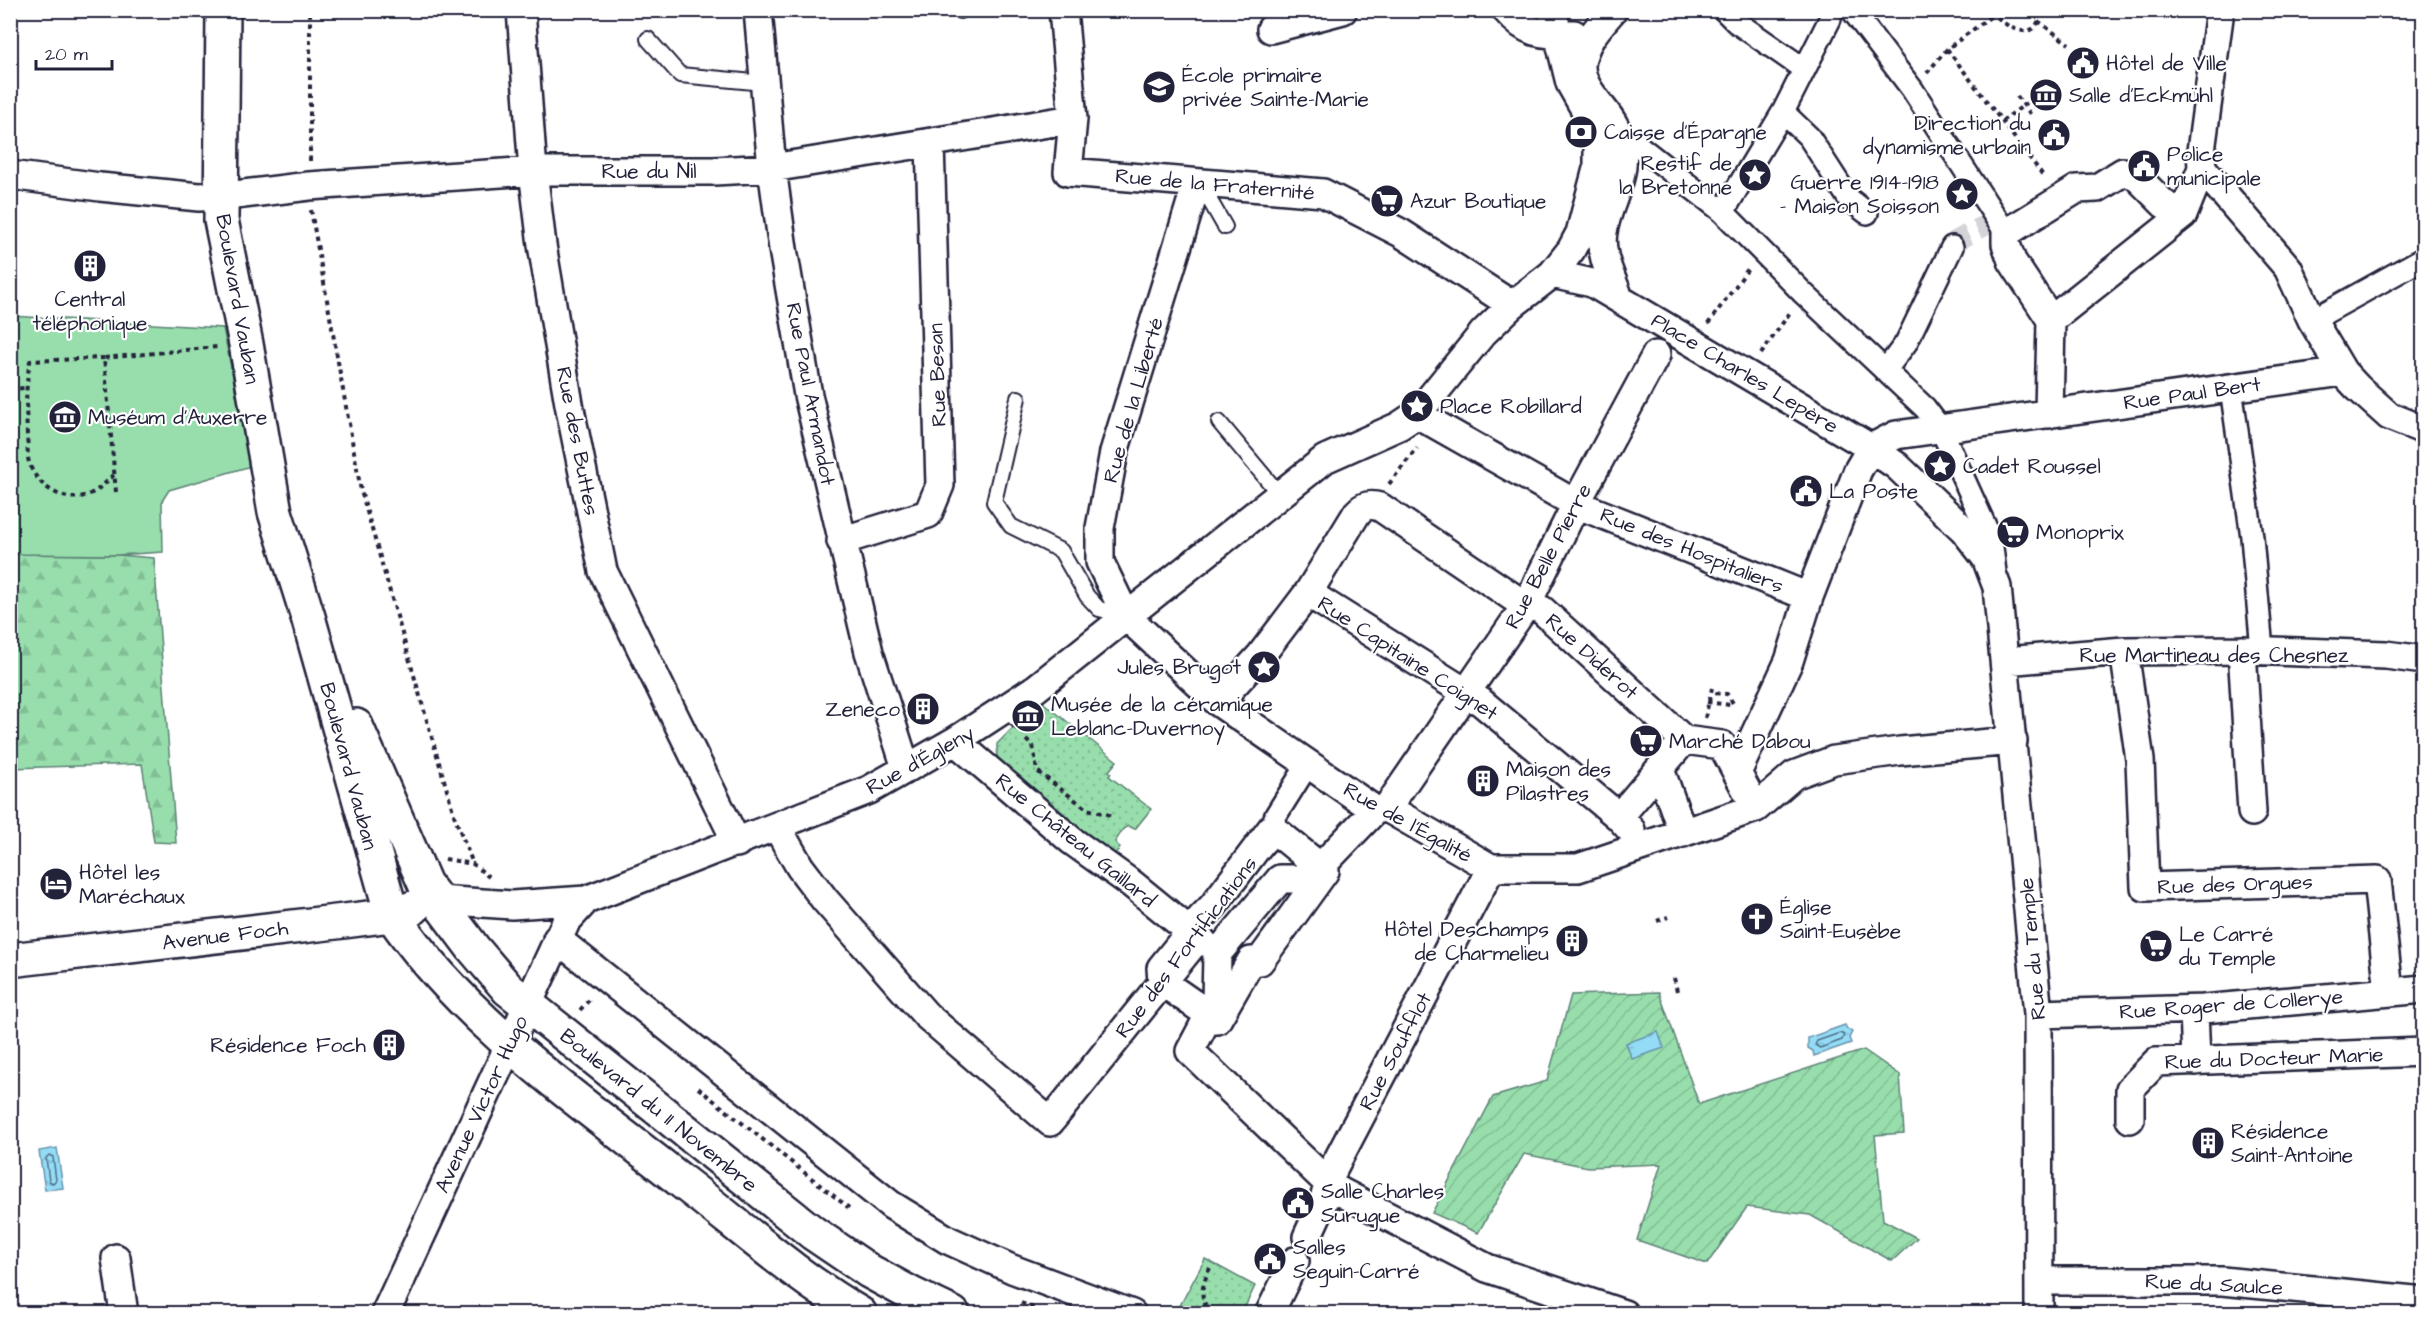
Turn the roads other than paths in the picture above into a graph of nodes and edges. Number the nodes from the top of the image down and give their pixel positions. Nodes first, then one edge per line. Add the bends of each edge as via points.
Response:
1 (223, 10) edge
2 (521, 10) edge
3 (758, 10) edge
4 (1063, 10) edge
5 (1343, 10) edge
6 (1506, 10) edge
7 (1724, 10) edge
8 (1852, 10) edge
9 (2220, 10) edge
10 (1558, 18) edge
11 (1830, 19) dead end
12 (1602, 23) edge
13 (1271, 29) dead end
14 (648, 39) dead end
15 (1804, 69) junction
16 (764, 83) junction
17 (1783, 112) junction
18 (1073, 118) junction
19 (1619, 137) junction
20 (930, 143) junction
21 (772, 168) junction
22 (2202, 168) junction
23 (534, 171) junction
24 (10, 175) edge
25 (1202, 183) junction
26 (221, 196) junction
27 (1723, 212) junction
28 (1867, 213) dead end
29 (2183, 215) junction
30 (1226, 227) dead end
31 (2006, 233) junction
32 (1952, 247) tunnel mouth
33 (2424, 258) edge
34 (1552, 274) junction
35 (1619, 298) junction
36 (1512, 305) junction
37 (2050, 320) junction
38 (2312, 320) junction
39 (1656, 355) dead end
40 (1885, 371) junction
41 (2343, 372) junction
42 (2231, 388) junction
43 (1018, 398) dead end
44 (1417, 414) junction
45 (2049, 414) junction
46 (1220, 422) dead end
47 (1941, 429) junction
48 (2424, 430) edge
49 (1871, 448) junction
50 (1280, 495) junction
51 (1576, 504) junction
52 (841, 541) junction
53 (1998, 586) junction
54 (1308, 593) junction
55 (1809, 597) junction
56 (1527, 604) junction
57 (1126, 616) junction
58 (308, 617) junction
59 (2252, 650) junction
60 (2124, 651) junction
61 (2424, 660) edge
62 (2005, 661) junction
63 (1467, 693) junction
64 (1218, 702) junction
65 (1684, 740) junction
66 (955, 741) junction
67 (2013, 741) junction
68 (1308, 764) junction
69 (906, 768) junction
70 (1660, 769) junction
71 (1737, 773) junction
72 (1756, 808) junction
73 (1381, 809) junction
74 (2252, 812) dead end
75 (1619, 817) junction
76 (777, 827) junction
77 (1272, 828) junction
78 (1683, 832) junction
79 (736, 843) junction
80 (1636, 848) junction
81 (423, 856) joint
82 (1491, 868) junction
83 (1315, 873) junction
84 (438, 900) junction
85 (586, 900) junction
86 (392, 915) junction
87 (557, 939) junction
88 (1202, 941) junction
89 (10, 960) edge
90 (1162, 982) junction
91 (2424, 989) edge
92 (2389, 992) junction
93 (527, 1005) junction
94 (1212, 1008) junction
95 (2194, 1010) junction
96 (2038, 1014) junction
97 (509, 1042) junction
98 (2424, 1052) edge
99 (2196, 1061) junction
100 (2130, 1119) dead end
101 (1329, 1184) junction
102 (1307, 1237) dead end
103 (116, 1258) dead end
104 (1294, 1261) dead end
105 (2040, 1281) junction
106 (2424, 1301) edge
107 (848, 1311) edge
108 (124, 1314) edge
109 (385, 1314) edge
110 (953, 1314) edge
111 (1132, 1314) edge
112 (1269, 1314) edge
113 (1624, 1314) edge
114 (2039, 1314) edge

1 - 26 main road, Boulevard Vauban
2 - 23 street, Rue des Buttes
3 - 16 street, Rue Paul Armandot
4 - 18 street
5 - 13 street
6 - 10 street via 1516,22 1539,34
7 - 15 street
8 - 31 street via 1912,89
9 - 22 street via 2201,150
10 - 12 street
10 - 34 street via 1570,83 1596,130 1600,152 1580,232
11 - 15 street
12 - 19 street via 1584,53 1581,67 1583,79
14 - 16 lane via 680,75
15 - 17 street
16 - 21 street, Rue Paul Armandot
17 - 27 street
17 - 28 street via 1809,137 1849,200
18 - 20 street, Rue du Nil
18 - 25 street, Rue de la Fraternité via 1068,172
19 - 27 street via 1635,143
19 - 35 street via 1621,173 1602,246
20 - 21 street, Rue du Nil
20 - 52 street, Rue Besan via 940,485 928,514
21 - 23 street, Rue du Nil
21 - 52 street, Rue Paul Armandot via 808,395
22 - 29 street
22 - 38 street via 2288,268
23 - 26 street, Rue du Nil
23 - 79 street, Rue des Buttes via 569,404 603,571
24 - 26 street, Rue du Nil via 100,188
25 - 30 lane
25 - 36 street, Rue de la Fraternité via 1325,185
25 - 57 street, Rue de la Liberté via 1114,452 1100,528 1101,562
26 - 58 main road, Boulevard Vauban via 221,219 275,512
27 - 40 street
29 - 31 street via 2164,204 2129,171 2097,188 2069,194
29 - 37 street
31 - 37 street via 2012,261
32 - 40 street via 1906,343
33 - 38 street
34 - 35 street, Place Charles Lepère via 1584,280
34 - 36 street
35 - 49 street, Place Charles Lepère
36 - 44 street via 1483,333
37 - 45 street
38 - 41 street
39 - 51 street, Rue Belle Pierre
40 - 47 street via 1925,408
41 - 42 street, Rue Paul Bert
41 - 48 street via 2390,416
42 - 45 street, Rue Paul Bert
42 - 59 street via 2252,537
43 - 57 lane via 994,502 1011,526 1061,551 1098,609
44 - 50 street, Rue d'Égleny via 1399,426 1331,455
44 - 51 street, Rue des Hospitaliers
45 - 47 street, Rue Paul Bert
46 - 50 lane
47 - 49 street, Rue Paul Bert via 1896,435
47 - 53 street via 1991,539
49 - 53 street, Place Charles Lepère via 1897,466 1964,530 1986,558
49 - 55 street via 1858,470
50 - 57 street, Rue d'Égleny
51 - 55 street, Rue des Hospitaliers
51 - 56 street, Rue Belle Pierre
52 - 69 street, Rue Paul Armandot via 869,651
53 - 62 street, Rue du Temple
54 - 56 street, Rue Diderot via 1358,513 1372,505
54 - 63 street, Rue Capitaine Coignet
54 - 64 street via 1260,656
55 - 71 street via 1789,661
56 - 63 street, Rue Belle Pierre
56 - 65 street, Rue Diderot via 1542,610
57 - 64 street, Rue de l'Égalité
57 - 66 street, Rue d'Égleny via 1035,689 1013,716
58 - 81 main road, Boulevard Vauban
58 - 86 main road, Boulevard Vauban
59 - 60 street, Rue Martineau des Chesnez
59 - 61 street, Rue Martineau des Chesnez
59 - 74 street
60 - 62 street, Rue Martineau des Chesnez
60 - 92 street, Rue des Orgues via 2140,760 2145,887 2377,880
62 - 67 street, Rue du Temple
63 - 73 street, Rue Belle Pierre
63 - 75 street, Rue Capitaine Coignet
64 - 68 street, Rue de l'Égalité
65 - 70 street
65 - 71 street via 1722,745
66 - 69 street, Rue d'Égleny
66 - 88 street, Rue Château Gaillard via 1072,841
67 - 72 street via 1834,760 1794,775
67 - 96 street, Rue du Temple
68 - 73 street, Rue de l'Égalité
68 - 77 street via 1275,815
69 - 76 street, Rue d'Égleny via 869,790
70 - 75 street
70 - 78 street
71 - 72 street
72 - 78 street, Rue de l'Égalité
73 - 82 street, Rue de l'Égalité
73 - 83 street, Rue Belle Pierre
75 - 80 street, Rue Capitaine Coignet via 1630,827
76 - 79 street, Rue d'Égleny
76 - 90 street, Rue des Fortifications via 825,900 926,1015 1050,1122
77 - 83 street
77 - 88 street via 1213,906
78 - 80 street, Rue de l'Égalité
79 - 85 street, Rue d'Égleny
80 - 82 street, Rue de l'Égalité via 1578,867
81 - 84 main road, Boulevard du 11 Novembre via 425,884
82 - 101 street, Rue Soufflot via 1334,1167
83 - 88 street via 1280,879
83 - 94 street via 1325,871 1260,961 1251,961 1217,1020
84 - 85 street, Rue d'Égleny via 512,905
84 - 86 main road, Avenue Foch
84 - 93 main road, Boulevard du 11 Novembre via 490,969
85 - 87 street, Avenue Victor Hugo
86 - 89 main road, Avenue Foch
86 - 97 main road, Boulevard du 11 Novembre via 414,948 471,1010
87 - 93 street, Avenue Victor Hugo
87 - 111 street via 891,1205 948,1240 1012,1269
88 - 90 street, Rue des Fortifications
88 - 94 street
90 - 94 street
91 - 92 street, Rue Roger de Collerye
92 - 95 street, Rue Roger de Collerye
93 - 97 street, Avenue Victor Hugo
93 - 110 main road, Boulevard du 11 Novembre via 813,1233 869,1271
94 - 101 street via 1190,1051
95 - 96 street, Rue Roger de Collerye
95 - 99 street
96 - 105 street, Rue du Temple
97 - 107 main road, Boulevard du 11 Novembre
97 - 109 street, Avenue Victor Hugo
98 - 99 street, Rue du Docteur Marie
99 - 100 street, Rue du Docteur Marie via 2156,1062 2130,1089
101 - 102 street, Rue Soufflot
101 - 113 street via 1487,1268
103 - 108 street
104 - 112 street
105 - 106 street, Rue du Saulce via 2222,1281
105 - 114 street, Rue du Temple

